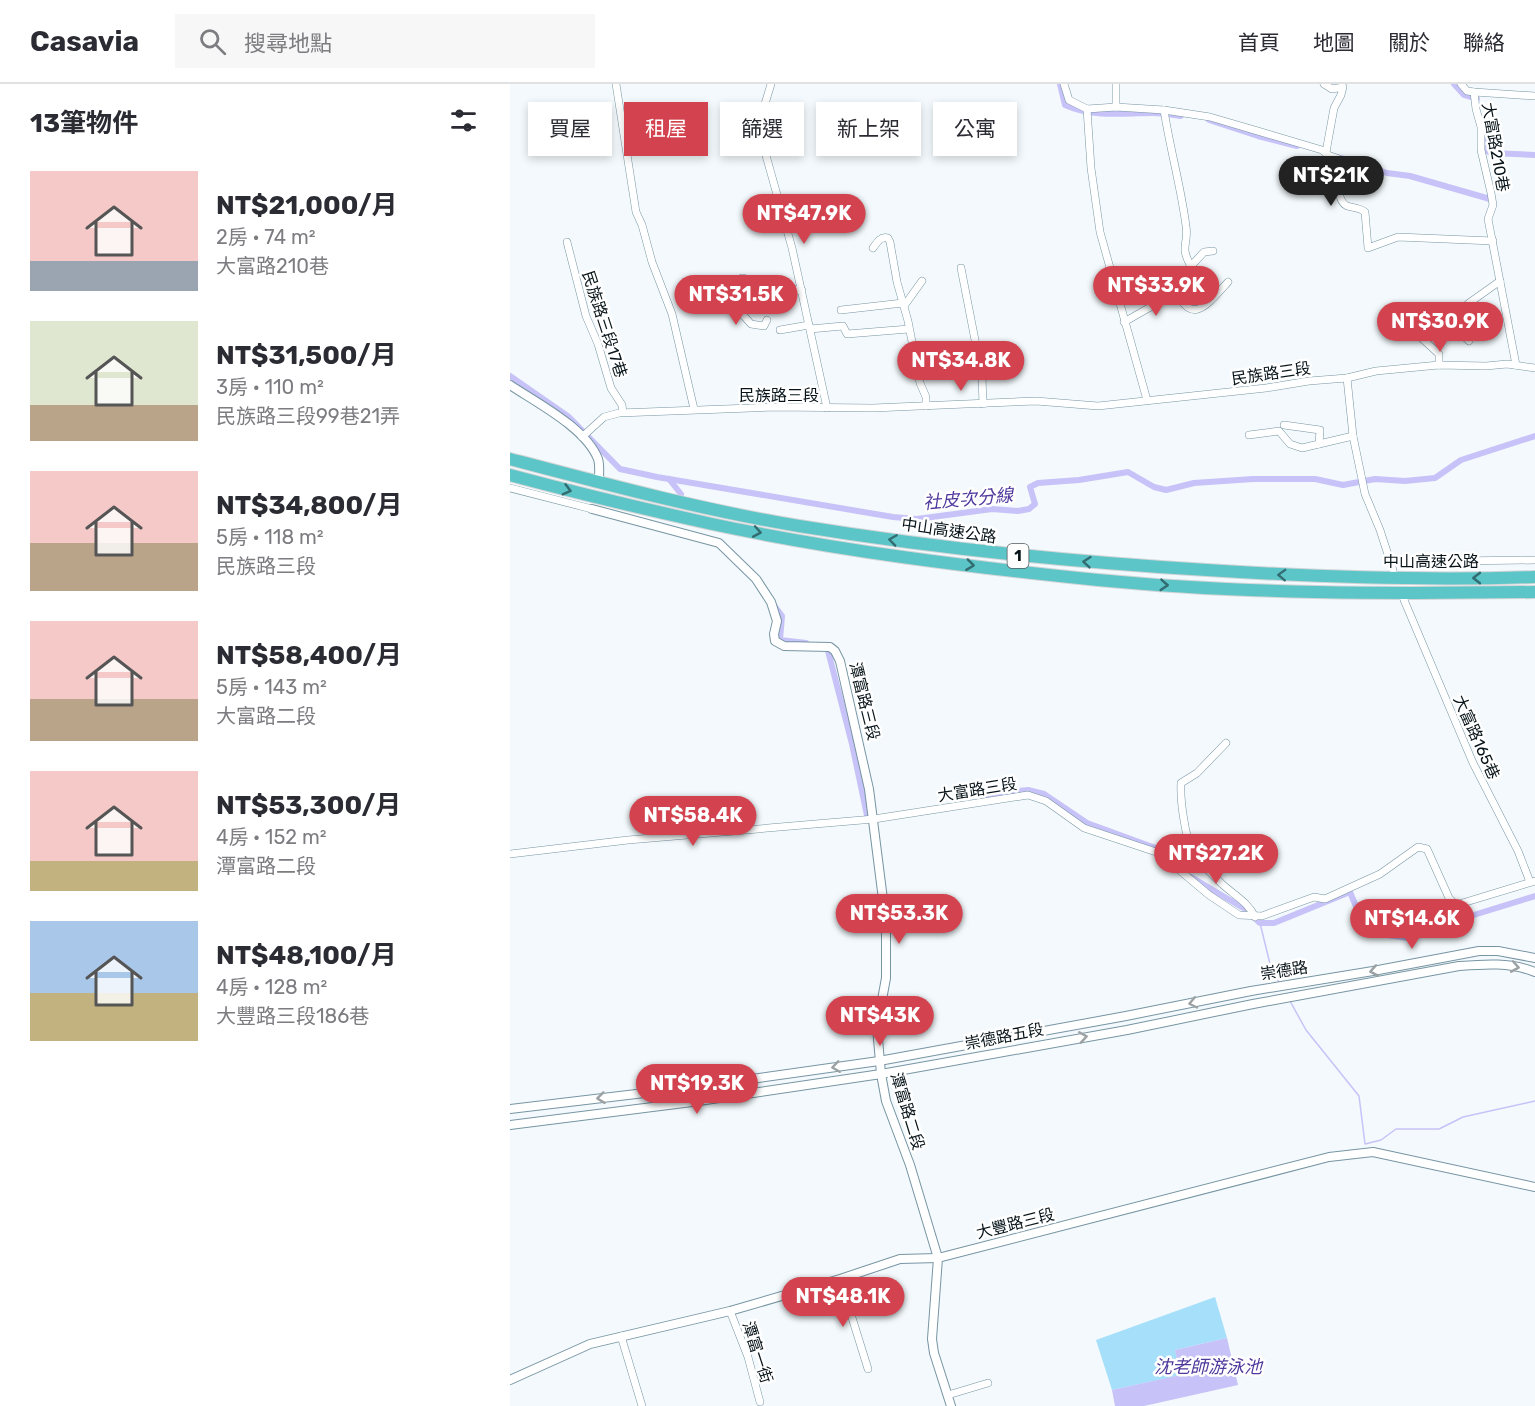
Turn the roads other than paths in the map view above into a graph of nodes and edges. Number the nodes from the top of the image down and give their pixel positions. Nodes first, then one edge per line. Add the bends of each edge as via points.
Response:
1 (616, 84) edge
2 (771, 84) edge
3 (1064, 84) edge
4 (1116, 84) edge
5 (1324, 84) edge
6 (1461, 84) edge
7 (1473, 94) junction
8 (1535, 96) edge
9 (1116, 107) junction
10 (1087, 109) junction
11 (1164, 110) junction
12 (1326, 152) junction
13 (1492, 241) junction
14 (567, 242) dead end
15 (873, 248) dead end
16 (1213, 250) dead end
17 (1191, 266) junction
18 (961, 268) dead end
19 (922, 281) dead end
20 (1500, 281) junction
21 (1228, 282) dead end
22 (802, 291) junction
23 (1177, 292) junction
24 (903, 305) junction
25 (1435, 309) dead end
26 (841, 310) dead end
27 (767, 320) dead end
28 (1124, 322) junction
29 (1449, 322) junction
30 (809, 327) junction
31 (909, 329) junction
32 (780, 330) dead end
33 (1415, 332) dead end
34 (1469, 341) dead end
35 (1439, 365) junction
36 (1516, 365) junction
37 (1535, 368) edge
38 (1347, 378) junction
39 (510, 386) edge
40 (1147, 400) junction
41 (983, 404) junction
42 (926, 406) junction
43 (827, 408) junction
44 (694, 409) junction
45 (623, 412) junction
46 (1284, 425) dead end
47 (585, 434) junction
48 (1249, 435) dead end
49 (1353, 436) junction
50 (1318, 444) junction
51 (510, 459) edge
52 (510, 475) edge
53 (598, 478) dead end
54 (510, 488) edge
55 (592, 509) joint
56 (1535, 560) edge
57 (1390, 562) junction
58 (1393, 570) dead end
59 (1535, 577) edge
60 (1535, 592) edge
61 (1404, 600) dead end
62 (1226, 743) dead end
63 (874, 819) junction
64 (510, 854) edge
65 (1532, 882) edge
66 (1255, 916) junction
67 (1535, 958) edge
68 (1535, 972) edge
69 (1251, 991) joint
70 (1253, 1004) joint
71 (879, 1061) junction
72 (881, 1074) junction
73 (510, 1109) edge
74 (510, 1125) edge
75 (1535, 1187) edge
76 (938, 1258) junction
77 (840, 1279) junction
78 (730, 1311) junction
79 (621, 1336) junction
80 (868, 1370) dead end
81 (510, 1380) edge
82 (988, 1383) dead end
83 (948, 1395) junction
84 (760, 1402) dead end
85 (642, 1406) edge
86 (951, 1406) edge

1 - 44 street via 636,212 672,314
2 - 22 street via 758,127
3 - 10 street via 1069,100
4 - 9 street
5 - 12 street via 1342,87
6 - 7 street, 大富路210巷
7 - 8 street, 大富路210巷
7 - 13 street, 大富路210巷 via 1491,193 1488,219
9 - 10 street
9 - 11 street
10 - 28 street via 1100,232
11 - 12 street via 1210,117
11 - 17 street via 1186,224 1183,247
12 - 13 street via 1339,159 1338,188 1343,203 1365,212 1368,248 1398,237
13 - 20 street, 大富路210巷
14 - 45 street, 民族路三段17巷 via 586,316
15 - 24 street via 878,240 888,238
16 - 17 street via 1204,252
17 - 23 street via 1174,285
18 - 41 street via 984,389
19 - 24 street
20 - 29 street
20 - 36 street, 大富路210巷
21 - 23 street via 1197,311 1185,306
22 - 27 street via 742,278 735,306 751,324 765,326
22 - 30 street
23 - 28 street
24 - 26 street
24 - 31 street
25 - 29 street
28 - 40 street
29 - 34 street
30 - 31 street via 843,326 848,334
30 - 32 street
30 - 43 street
31 - 42 street
33 - 35 street via 1439,354
35 - 36 street, 民族路三段
35 - 38 street, 民族路三段
36 - 37 street, 民族路三段
38 - 40 street, 民族路三段
38 - 49 street
39 - 47 street
40 - 41 street, 民族路三段 via 1089,406 1036,401
41 - 42 street, 民族路三段
42 - 43 street, 民族路三段
43 - 44 street, 民族路三段
44 - 45 street, 民族路三段
45 - 47 street, 民族路三段 via 609,414
46 - 50 street via 1320,430
47 - 53 street via 600,466
48 - 50 street via 1279,431 1290,444 1302,448
49 - 50 street
49 - 57 street via 1365,494
59 -> 51 highway, 中山高速公路 / 1 via 1275,575 996,554 786,523 664,498
52 -> 60 highway, 中山高速公路 / 1 via 714,524 852,549 1042,574 1272,591
54 - 55 street
55 - 63 street, 潭富路三段 via 719,543 756,579 771,602 777,621 775,641 784,646 830,647 835,651 862,750
56 - 57 street
57 - 58 street
61 - 65 street, 大富路165巷 via 1473,764
62 - 66 street via 1197,773 1180,783 1188,837 1197,859
63 - 64 street, 大富路三段
63 - 66 street, 大富路三段 via 1029,795 1046,801 1084,828 1159,853 1239,915
63 - 71 street, 潭富路二段 via 886,923 886,978 877,1027
65 - 66 street via 1456,905 1427,849 1418,847 1380,874 1325,899 1314,897
67 -> 69 street, 崇德路 via 1479,951
70 -> 68 street, 崇德路 via 1459,966 1512,965
69 -> 71 street, 崇德路五段
72 -> 70 street, 崇德路五段
71 - 72 street, 潭富路二段
71 -> 73 street, 崇德路五段
72 - 74 street, 崇德路五段
72 - 76 street, 潭富路二段 via 886,1101
75 - 76 street, 大豐路三段 via 1373,1152 1352,1154
76 - 77 street, 大豐路三段 via 900,1259
76 - 83 street, 潭富路二段 via 932,1339
77 - 78 street, 大豐路三段
77 - 80 street
78 - 79 street, 大豐路三段
78 - 84 street, 潭富一街
79 - 81 street, 大豐路三段 via 581,1346
79 - 85 street
82 - 83 street
83 - 86 street, 潭富路二段

